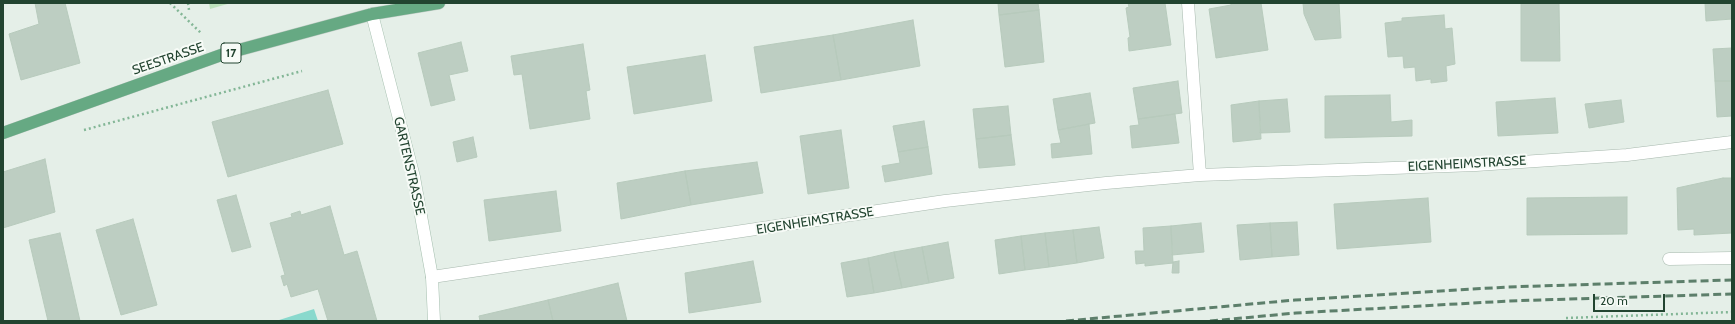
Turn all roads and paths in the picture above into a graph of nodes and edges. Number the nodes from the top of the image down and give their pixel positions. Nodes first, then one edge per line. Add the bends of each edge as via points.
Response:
1 (170, 3) edge
2 (188, 3) edge
3 (438, 3) edge
4 (1188, 3) edge
5 (190, 10) dead end
6 (372, 14) junction
7 (202, 34) dead end
8 (302, 71) dead end
9 (84, 130) dead end
10 (3, 133) edge
11 (1732, 142) edge
12 (1200, 174) junction
13 (1732, 258) edge
14 (1669, 259) dead end
15 (432, 277) junction
16 (1732, 312) edge
17 (1566, 318) dead end
18 (434, 321) edge

1 - 7 path
2 - 5 path
3 - 6 main road, SEESTRASSE / 17
4 - 12 street
6 - 10 main road, SEESTRASSE / 17 via 224,54
6 - 15 street, GARTENSTRASSE via 414,177
8 - 9 path
11 - 12 street, EIGENHEIMSTRASSE via 1627,155 1476,165
12 - 15 street, EIGENHEIMSTRASSE via 945,201
13 - 14 street
15 - 18 street, GARTENSTRASSE
16 - 17 path

